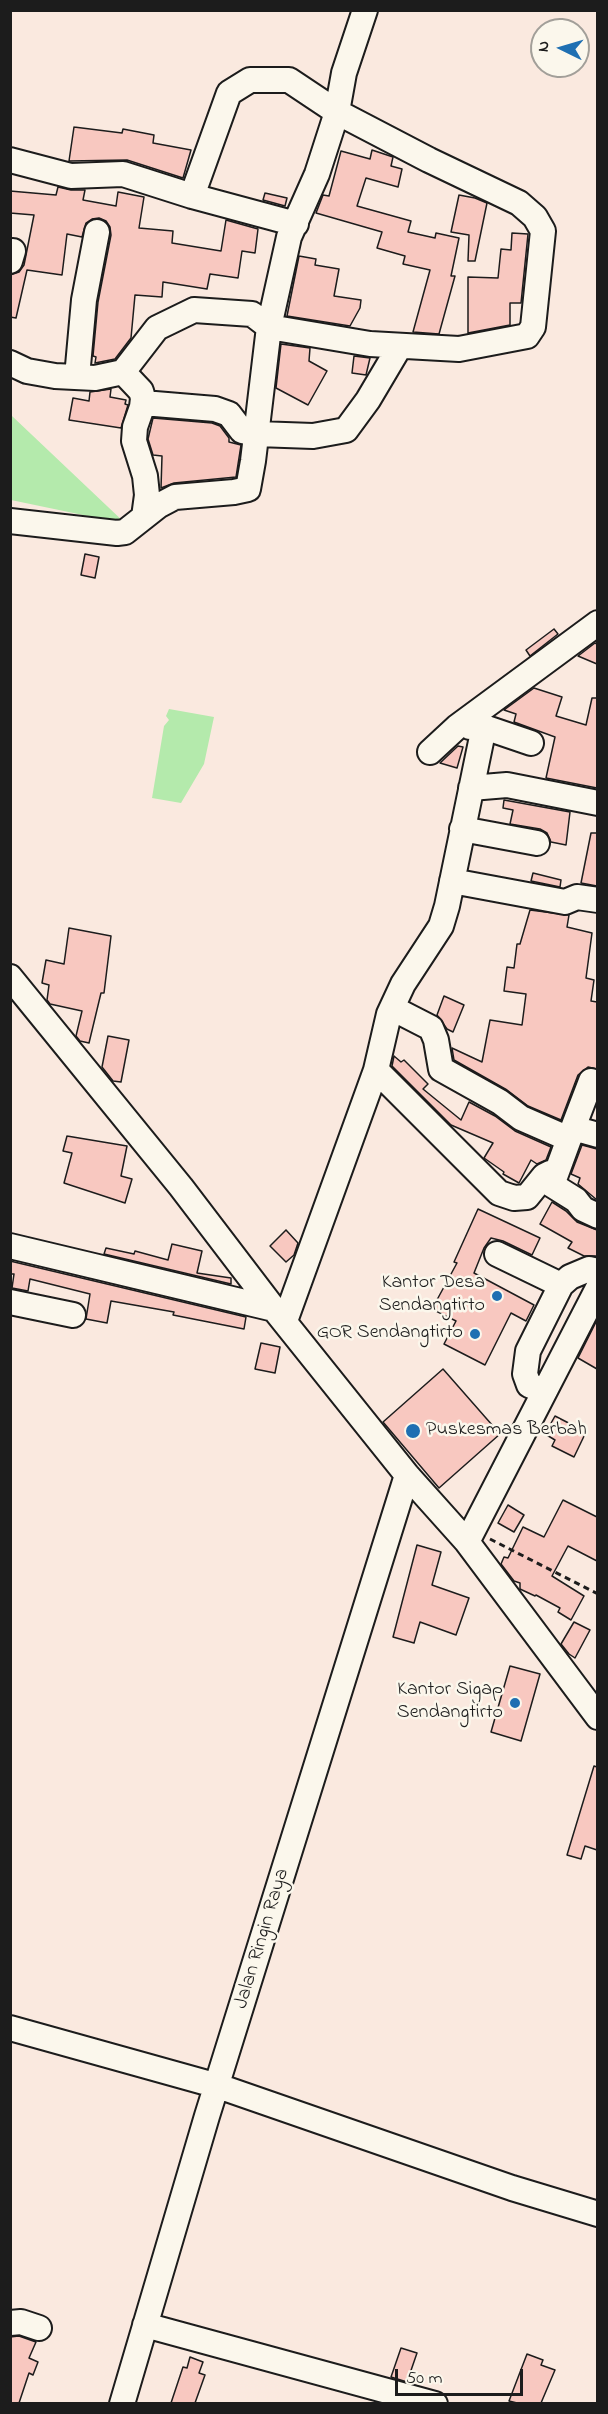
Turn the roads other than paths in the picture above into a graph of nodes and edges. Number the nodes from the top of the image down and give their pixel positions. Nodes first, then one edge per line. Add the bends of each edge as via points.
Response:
1 (365, 10) edge
2 (337, 112) junction
3 (10, 160) edge
4 (192, 196) junction
5 (296, 224) junction
6 (97, 232) dead end
7 (269, 327) junction
8 (400, 346) junction
9 (10, 363) edge
10 (123, 372) junction
11 (77, 377) junction
12 (143, 403) junction
13 (257, 435) junction
14 (144, 517) junction
15 (10, 521) edge
16 (597, 623) edge
17 (457, 727) junction
18 (484, 727) junction
19 (531, 743) dead end
20 (430, 752) dead end
21 (471, 788) junction
22 (597, 803) edge
23 (462, 829) junction
24 (537, 843) dead end
25 (452, 881) junction
26 (597, 900) edge
27 (10, 977) edge
28 (392, 1008) junction
29 (376, 1070) junction
30 (591, 1081) dead end
31 (571, 1134) junction
32 (597, 1136) edge
33 (555, 1175) junction
34 (597, 1216) edge
35 (10, 1246) edge
36 (497, 1254) dead end
37 (597, 1271) edge
38 (561, 1285) junction
39 (597, 1288) edge
40 (10, 1302) edge
41 (74, 1315) dead end
42 (280, 1315) junction
43 (544, 1391) junction
44 (407, 1475) junction
45 (470, 1536) junction
46 (597, 1717) edge
47 (10, 2028) edge
48 (217, 2086) junction
49 (597, 2214) edge
50 (10, 2323) edge
51 (145, 2325) junction
52 (39, 2328) dead end
53 (122, 2403) edge
54 (435, 2403) edge

1 - 2 street via 344,73
2 - 4 street via 289,80 250,80 229,93
2 - 5 street
2 - 8 street via 519,203 535,217 543,231 533,327 527,336 459,349
3 - 4 street via 71,176 123,174
4 - 5 street
5 - 7 street via 289,237
6 - 11 street via 84,300
7 - 8 street
7 - 10 street via 252,314 194,310 157,328
7 - 13 street
8 - 13 street via 346,430 313,436
9 - 11 street via 55,376
10 - 11 street
10 - 12 street via 141,391
12 - 13 street via 215,410 229,414 242,431
12 - 14 street via 134,441 145,476
13 - 14 street via 248,489 175,496
14 - 15 street via 125,532 117,533
16 - 17 street
17 - 18 street
17 - 20 street
18 - 19 street
18 - 21 street
21 - 22 street via 507,785
21 - 23 street
23 - 24 street
23 - 25 street
25 - 26 street via 565,902 577,897
25 - 28 street via 441,926
27 - 42 street via 182,1187
28 - 29 street
28 - 31 street via 431,1028 441,1069 521,1118
29 - 33 street via 499,1192 514,1198 527,1197 544,1176
29 - 42 street
30 - 31 street
31 - 32 street
31 - 33 street
33 - 34 street via 554,1188
35 - 42 street
36 - 38 street
37 - 38 street via 589,1269
38 - 43 street via 528,1351 525,1374 529,1385
39 - 43 street
40 - 41 street
42 - 44 street
43 - 45 street
44 - 45 street
44 - 48 street, Jalan Ringin Raya
45 - 46 street
47 - 48 street
48 - 49 street
48 - 51 street, Jalan Ringin Raya
50 - 52 street
51 - 53 street, Jalan Ringin Raya
51 - 54 street

